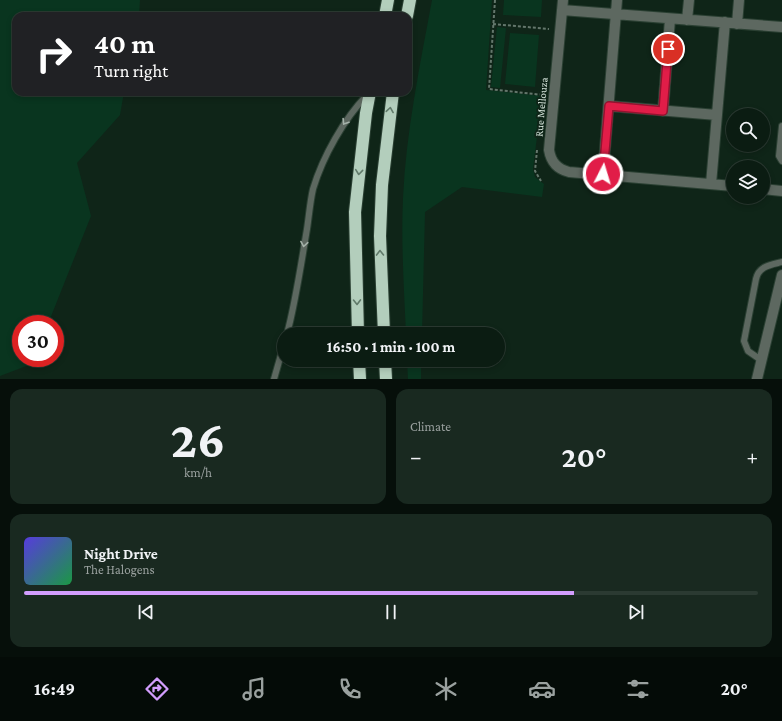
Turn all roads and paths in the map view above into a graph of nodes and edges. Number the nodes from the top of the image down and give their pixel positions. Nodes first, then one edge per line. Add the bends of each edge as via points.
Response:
1 (388, 0) edge
2 (410, 0) edge
3 (495, 0) edge
4 (617, 0) edge
5 (689, 0) edge
6 (739, 0) edge
7 (562, 5) edge
8 (386, 12) edge
9 (408, 12) edge
10 (616, 14) junction
11 (670, 18) junction
12 (687, 20) junction
13 (725, 22) junction
14 (493, 24) junction
15 (737, 24) junction
16 (782, 27) edge
17 (550, 29) dead end
18 (544, 95) dead end
19 (366, 96) edge
20 (369, 96) edge
21 (393, 96) edge
22 (609, 106) junction
23 (663, 111) junction
24 (717, 115) junction
25 (782, 126) edge
26 (782, 161) edge
27 (603, 174) junction
28 (711, 184) junction
29 (726, 185) edge
30 (770, 190) edge
31 (782, 191) edge
32 (782, 262) edge
33 (782, 275) edge
34 (288, 327) edge
35 (358, 327) edge
36 (384, 327) edge
37 (761, 360) junction
38 (277, 367) edge
39 (359, 367) edge
40 (385, 367) edge
41 (274, 379) edge
42 (360, 379) edge
43 (386, 379) edge
44 (757, 379) edge

1 - 8 highway
2 - 9 highway
3 - 14 path
4 - 10 street
5 - 12 street
6 - 15 street
7 - 10 street
7 - 27 street, Rue Mellouza via 550,156 563,170
10 - 11 street
10 - 22 street
11 - 12 street
11 - 23 street
12 - 13 street
13 - 15 street
13 - 24 street
14 - 17 path
14 - 18 path via 489,89
15 - 16 street
19 -> 34 lane via 342,126 313,190
20 -> 35 highway via 355,212
36 -> 21 highway via 380,243 382,184
22 - 23 street
22 - 27 street
23 - 24 street
24 - 28 street
25 - 26 lane via 779,156
27 - 28 street, Rue Mellouza
28 - 29 street, Rue Mellouza
30 - 31 street
32 - 37 lane via 764,267 757,274 744,341 748,351
33 - 37 street
37 - 44 street
38 - 41 lane
39 - 42 highway
40 - 43 highway

